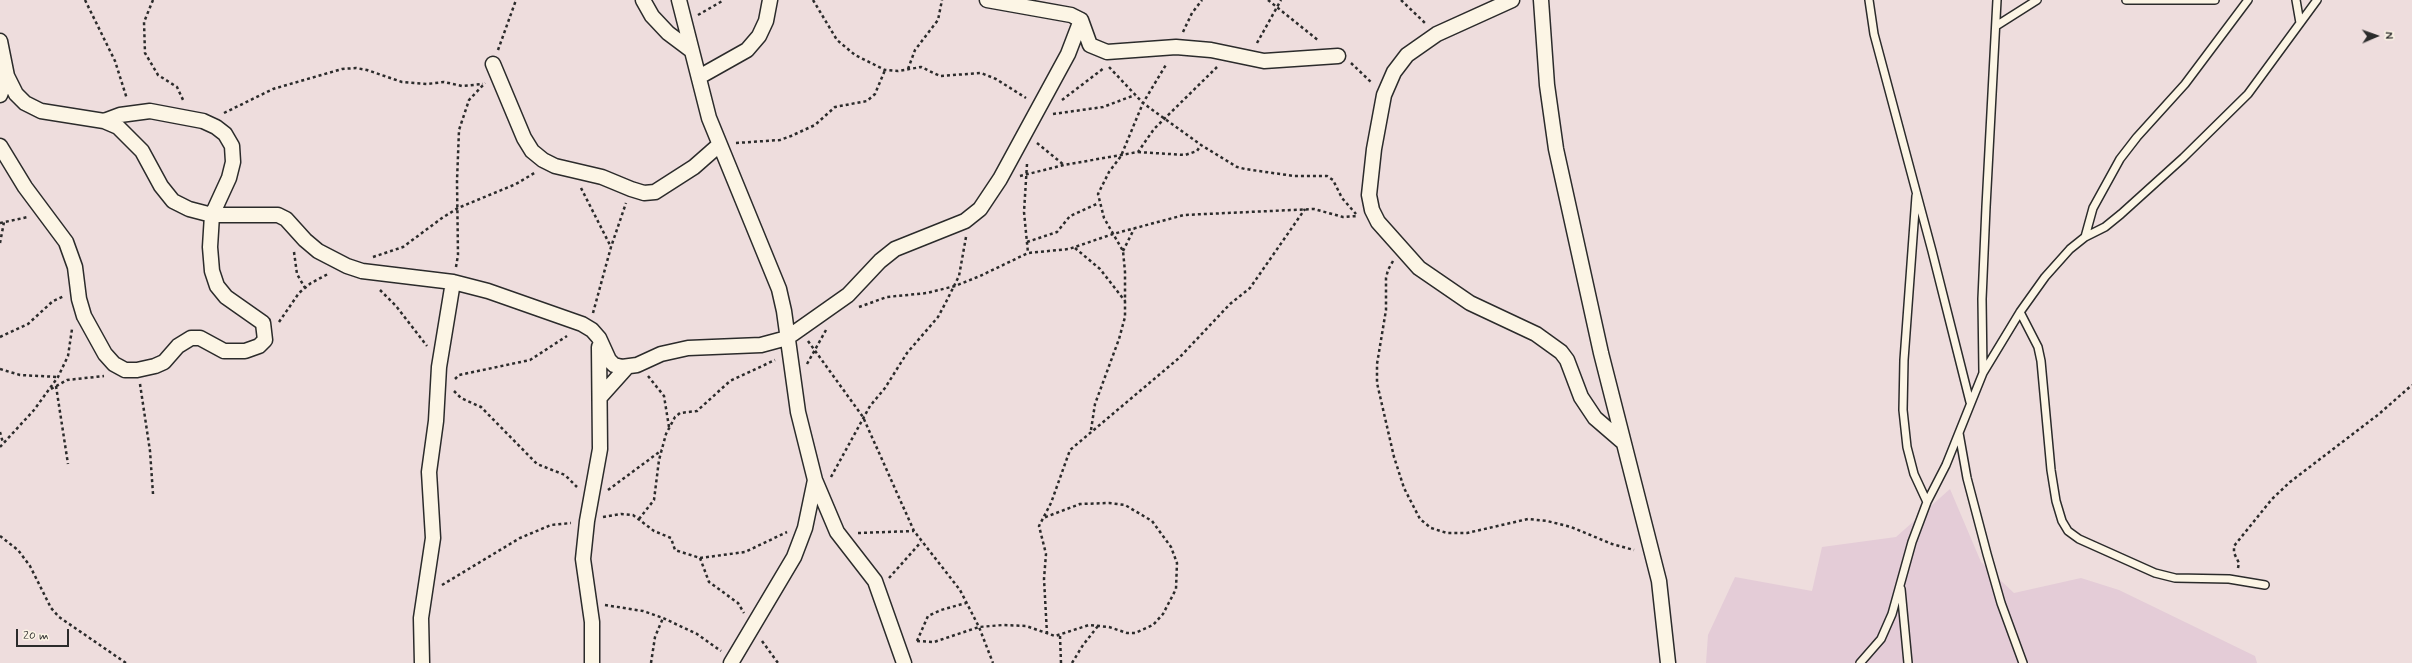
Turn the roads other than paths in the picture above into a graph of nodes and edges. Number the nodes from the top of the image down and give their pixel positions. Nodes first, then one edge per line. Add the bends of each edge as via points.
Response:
1 (643, 0) edge
2 (679, 0) edge
3 (770, 0) edge
4 (987, 0) edge
5 (1512, 0) edge
6 (1541, 0) edge
7 (1869, 0) edge
8 (1997, 0) edge
9 (2037, 0) edge
10 (2126, 0) edge
11 (2215, 0) edge
12 (2248, 0) edge
13 (2296, 0) edge
14 (2317, 0) edge
15 (1081, 20) junction
16 (2300, 23) junction
17 (1996, 26) junction
18 (0, 41) edge
19 (692, 50) junction
20 (1338, 56) road end
21 (493, 64) road end
22 (7, 76) junction
23 (699, 77) junction
24 (0, 95) edge
25 (104, 121) junction
26 (719, 145) junction
27 (0, 146) edge
28 (1916, 192) junction
29 (212, 215) junction
30 (2085, 237) junction
31 (453, 282) junction
32 (2020, 312) junction
33 (591, 331) junction
34 (787, 341) junction
35 (632, 366) junction
36 (1983, 373) junction
37 (601, 396) junction
38 (1970, 402) junction
39 (1959, 433) junction
40 (1624, 443) junction
41 (817, 486) junction
42 (1927, 502) junction
43 (2266, 585) dead end
44 (1900, 587) junction
45 (902, 656) edge
46 (731, 661) edge
47 (422, 663) edge
48 (592, 663) edge
49 (1668, 663) edge
50 (1860, 663) edge
51 (1908, 663) edge
52 (2023, 663) edge

1 - 19 street via 652,16 668,33
2 - 19 street
3 - 23 street via 766,21 759,36 747,50
4 - 15 street via 1071,15
5 - 40 street via 1437,34 1407,55 1394,72 1384,96 1369,189 1372,210 1378,222 1420,268 1470,302 1536,334 1561,352 1567,360 1581,397 1595,418
6 - 40 street via 1547,85 1556,149 1576,247
7 - 28 lane via 1874,34
8 - 17 lane
9 - 17 lane
10 - 11 lane
12 - 30 lane via 2185,84 2120,159 2093,208
13 - 16 lane
14 - 16 lane
15 - 20 street via 1090,45 1107,52 1176,47 1264,60
15 - 34 street via 1068,54 1000,179 980,209 966,221 895,249 848,295
16 - 30 lane via 2248,94 2219,124 2122,214
17 - 36 lane via 1982,299
18 - 22 street
19 - 23 street
21 - 26 street via 524,138 532,151 543,160 602,177 631,189 656,192 694,167
22 - 24 street
22 - 25 street via 16,94 25,103 41,112
23 - 26 street
25 - 29 street via 118,127 130,137 142,151 161,186 173,201 189,209
25 - 29 street via 131,112 150,111 203,121 225,134 232,146 233,162 229,178
26 - 34 street via 779,289
27 - 29 street via 41,210 66,242 75,267 76,285 84,316 95,338 114,364 131,370 164,362 178,346 191,338 200,338 224,351 239,351 260,346 266,340 263,323 226,297 217,286 212,271 210,246
28 - 38 lane
28 - 42 lane via 1903,410 1906,447 1914,474
29 - 31 street via 278,215 294,226 318,251 347,266 362,271
30 - 32 lane via 2070,249
31 - 33 street via 488,291
31 - 47 street via 439,367 436,421 429,472 433,538 423,600 420,636
32 - 36 lane
32 - 43 lane via 2040,354 2051,470 2058,507 2068,531 2079,539 2155,573 2175,578 2229,579
33 - 35 street via 614,365
33 - 37 street
34 - 35 street via 760,345 688,348 661,354
34 - 41 street via 798,412
35 - 37 street
36 - 38 lane
37 - 48 street via 600,449 587,521 583,573 590,604
38 - 39 lane
39 - 42 lane
39 - 52 lane via 1991,568
40 - 49 street via 1659,581
41 - 45 street via 837,532 869,572 879,589
41 - 46 street via 805,528 782,580 751,625
42 - 44 lane via 1912,542
44 - 50 lane via 1881,639
44 - 51 lane

